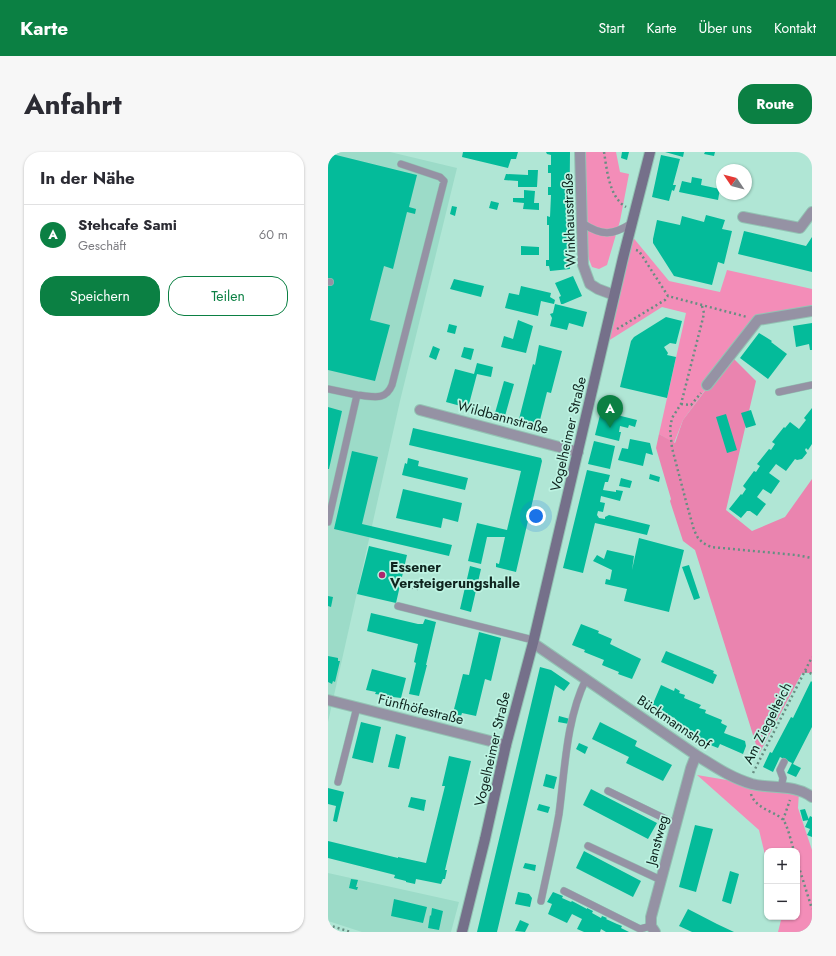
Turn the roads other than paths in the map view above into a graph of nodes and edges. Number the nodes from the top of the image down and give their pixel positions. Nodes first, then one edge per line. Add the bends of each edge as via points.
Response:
1 (580, 152) edge
2 (650, 152) edge
3 (401, 164) dead end
4 (812, 212) edge
5 (743, 217) dead end
6 (582, 223) junction
7 (632, 223) junction
8 (614, 295) junction
9 (812, 312) edge
10 (708, 385) road end
11 (812, 385) edge
12 (328, 389) edge
13 (778, 392) dead end
14 (357, 395) junction
15 (420, 410) dead end
16 (578, 452) junction
17 (328, 522) edge
18 (398, 606) dead end
19 (533, 642) junction
20 (586, 679) junction
21 (328, 700) edge
22 (357, 707) junction
23 (506, 745) junction
24 (696, 754) junction
25 (784, 762) dead end
26 (338, 782) dead end
27 (785, 788) junction
28 (608, 791) dead end
29 (812, 797) edge
30 (676, 824) junction
31 (588, 846) dead end
32 (660, 880) junction
33 (564, 891) dead end
34 (541, 901) dead end
35 (653, 929) edge
36 (462, 932) edge

1 - 6 street, Winkhausstraße
2 - 7 main road, Vogelheimer Straße
3 - 14 lane via 440,177 444,181 389,393 383,396
4 - 5 street via 800,228
6 - 7 lane via 606,234 616,232
6 - 8 street, Winkhausstraße via 583,265 586,277 590,284
7 - 8 main road, Vogelheimer Straße
8 - 16 main road, Vogelheimer Straße
9 - 10 street via 758,320
11 - 13 lane
12 - 14 lane
14 - 17 lane
15 - 16 street, Wildbannstraße
16 - 19 main road, Vogelheimer Straße
18 - 19 lane
19 - 20 street, Bückmannshof
19 - 23 main road, Vogelheimer Straße
20 - 24 street, Bückmannshof
20 - 34 lane via 571,728 558,816
21 - 22 street, Fünfhöfestraße
22 - 23 street, Fünfhöfestraße
22 - 26 lane
23 - 36 main road, Vogelheimer Straße
24 - 27 street, Bückmannshof via 750,783
24 - 30 street, Janstweg
25 - 27 lane via 780,770
27 - 29 street, Bückmannshof via 797,789
28 - 30 lane
30 - 32 street, Janstweg
31 - 32 lane
32 - 35 street, Janstweg via 651,917
33 - 35 lane via 640,928

